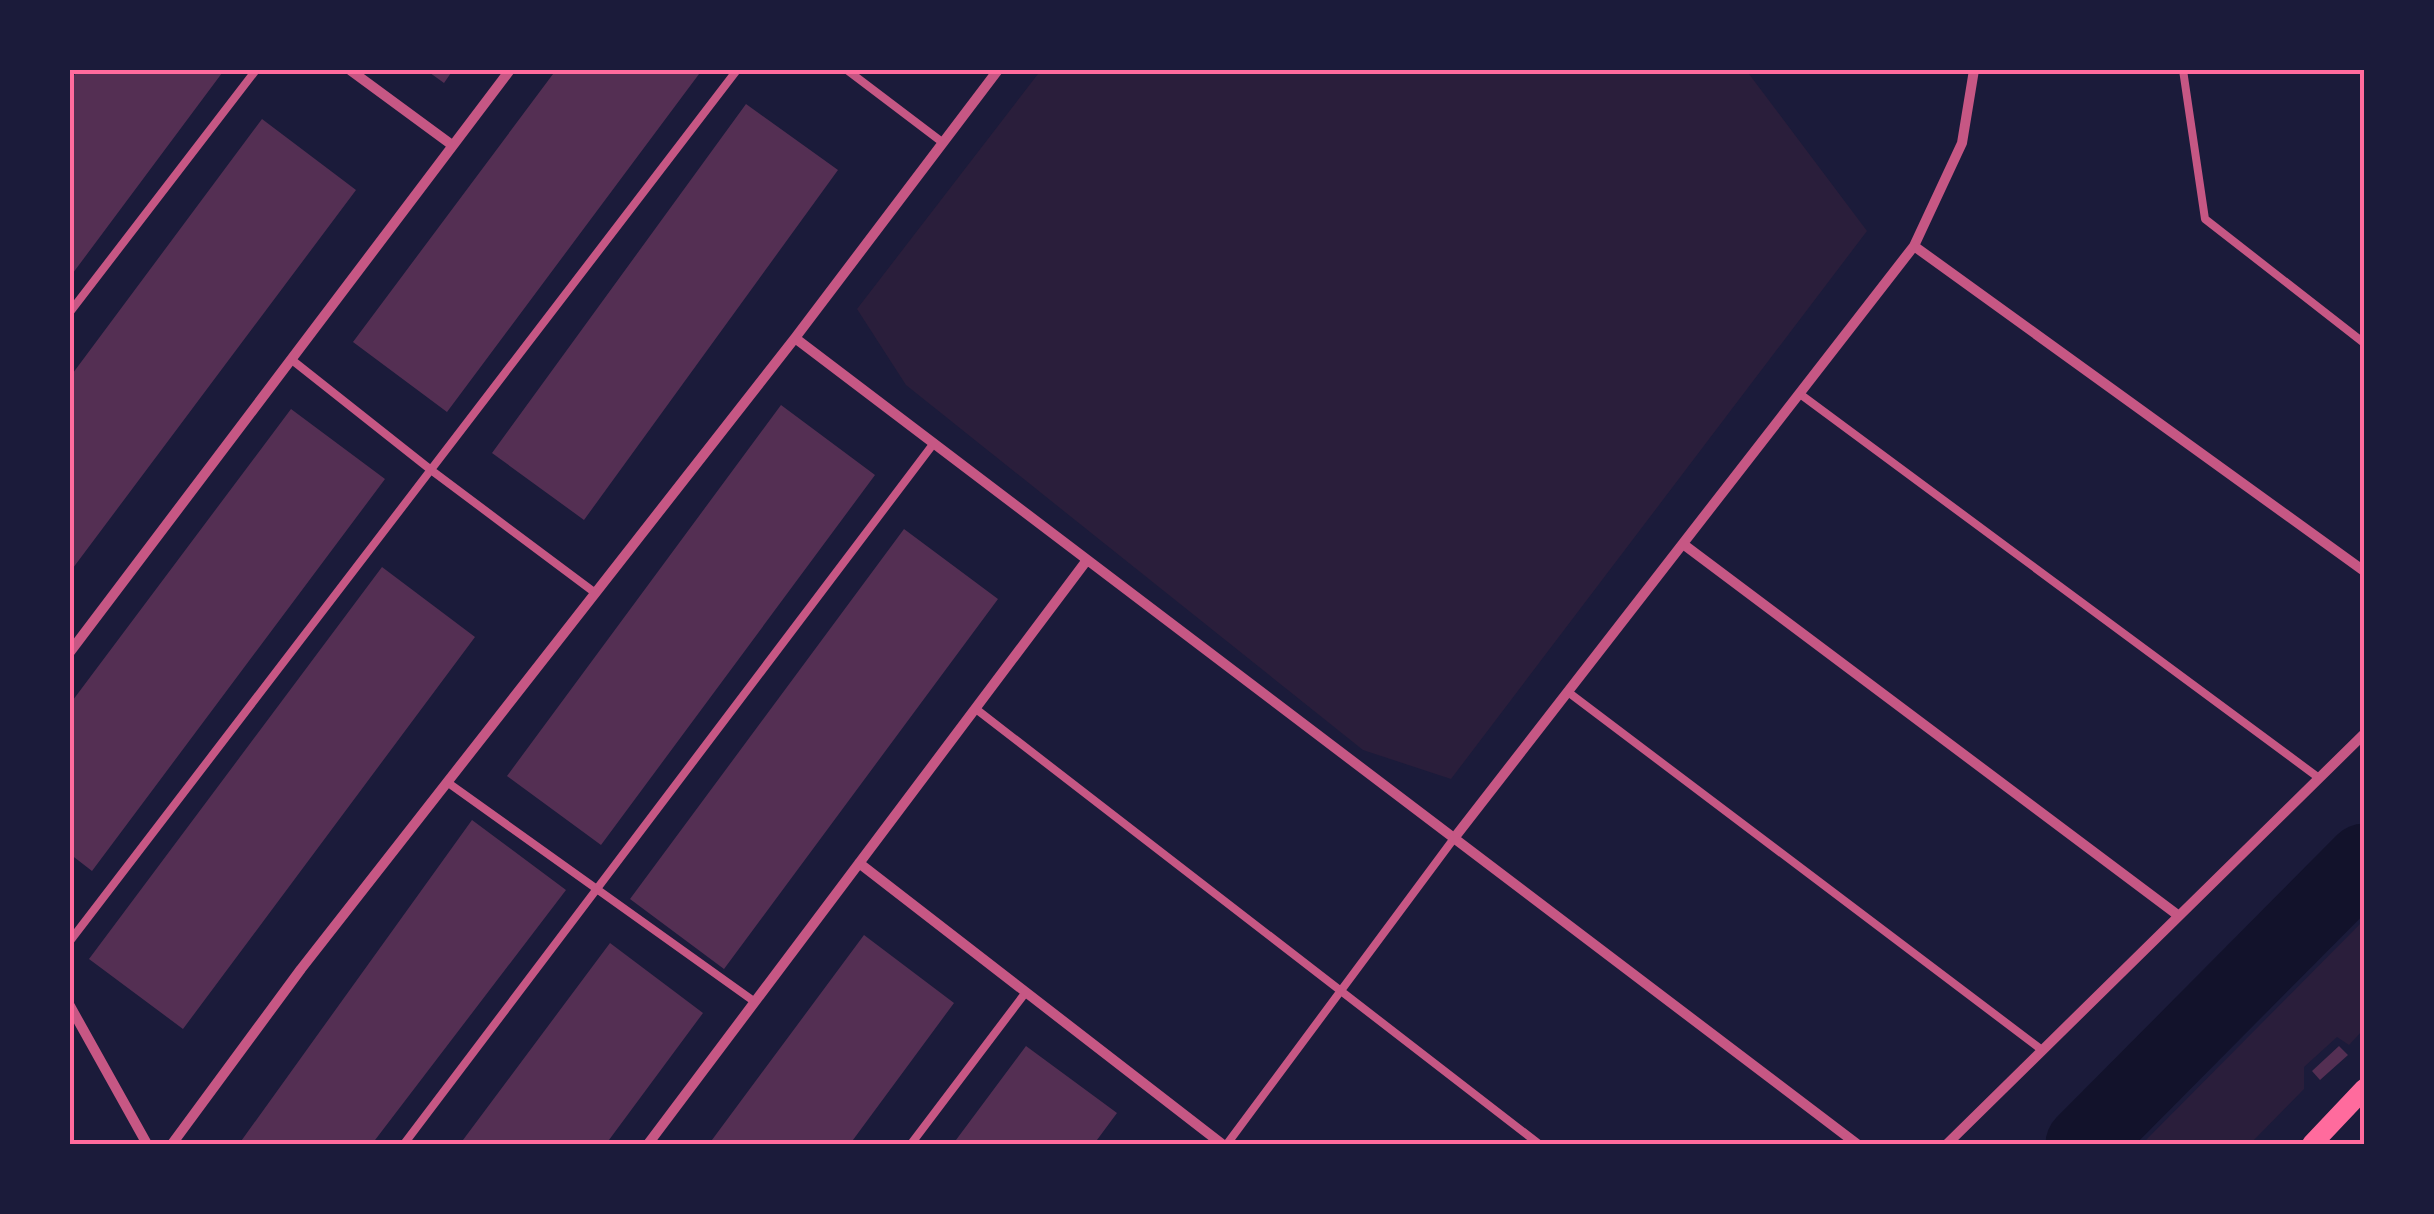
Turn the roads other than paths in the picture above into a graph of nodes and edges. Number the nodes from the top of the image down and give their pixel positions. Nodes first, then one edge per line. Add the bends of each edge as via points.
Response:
1 (256, 70) edge
2 (350, 70) edge
3 (510, 70) edge
4 (737, 70) edge
5 (847, 70) edge
6 (998, 70) edge
7 (1974, 70) edge
8 (2183, 70) edge
9 (942, 142) junction
10 (452, 145) junction
11 (1914, 246) junction
12 (70, 312) edge
13 (795, 338) junction
14 (2364, 342) edge
15 (292, 360) junction
16 (1800, 394) junction
17 (934, 444) junction
18 (431, 470) junction
19 (1683, 544) junction
20 (1087, 560) junction
21 (2364, 571) edge
22 (594, 592) junction
23 (74, 637) edge
24 (70, 652) edge
25 (1568, 692) junction
26 (976, 709) junction
27 (2364, 734) edge
28 (2319, 778) junction
29 (447, 782) junction
30 (1454, 837) junction
31 (859, 863) junction
32 (597, 889) junction
33 (2179, 916) junction
34 (70, 941) edge
35 (1340, 991) junction
36 (1026, 992) junction
37 (755, 1002) junction
38 (70, 1006) edge
39 (2042, 1050) junction
40 (2364, 1089) edge
41 (147, 1144) edge
42 (172, 1144) edge
43 (404, 1144) edge
44 (648, 1144) edge
45 (911, 1144) edge
46 (1225, 1144) edge
47 (1539, 1144) edge
48 (1857, 1144) edge
49 (1946, 1144) edge
50 (2312, 1144) edge

1 - 12 lane
2 - 10 street
3 - 10 street
4 - 18 lane
5 - 9 lane
6 - 9 street
7 - 11 street via 1962,143
8 - 14 lane via 2204,219
9 - 13 street
10 - 15 street
11 - 16 street
11 - 21 street
13 - 17 street
13 - 22 street
15 - 18 lane
15 - 23 street
16 - 19 street
16 - 28 lane
17 - 20 street
17 - 32 lane
18 - 22 lane
18 - 34 lane
19 - 25 street
19 - 33 street
20 - 26 street
20 - 30 street
22 - 29 street
23 - 24 street
25 - 30 street
25 - 39 lane
26 - 31 street
26 - 35 lane
27 - 28 street
28 - 33 street
29 - 32 lane
29 - 42 street
30 - 35 lane
30 - 48 street
31 - 36 street
31 - 37 street
32 - 37 lane
32 - 43 lane
33 - 39 street
35 - 46 lane
35 - 47 lane
36 - 45 lane
36 - 46 street
37 - 44 street
38 - 41 street
39 - 49 street
40 - 50 main road

